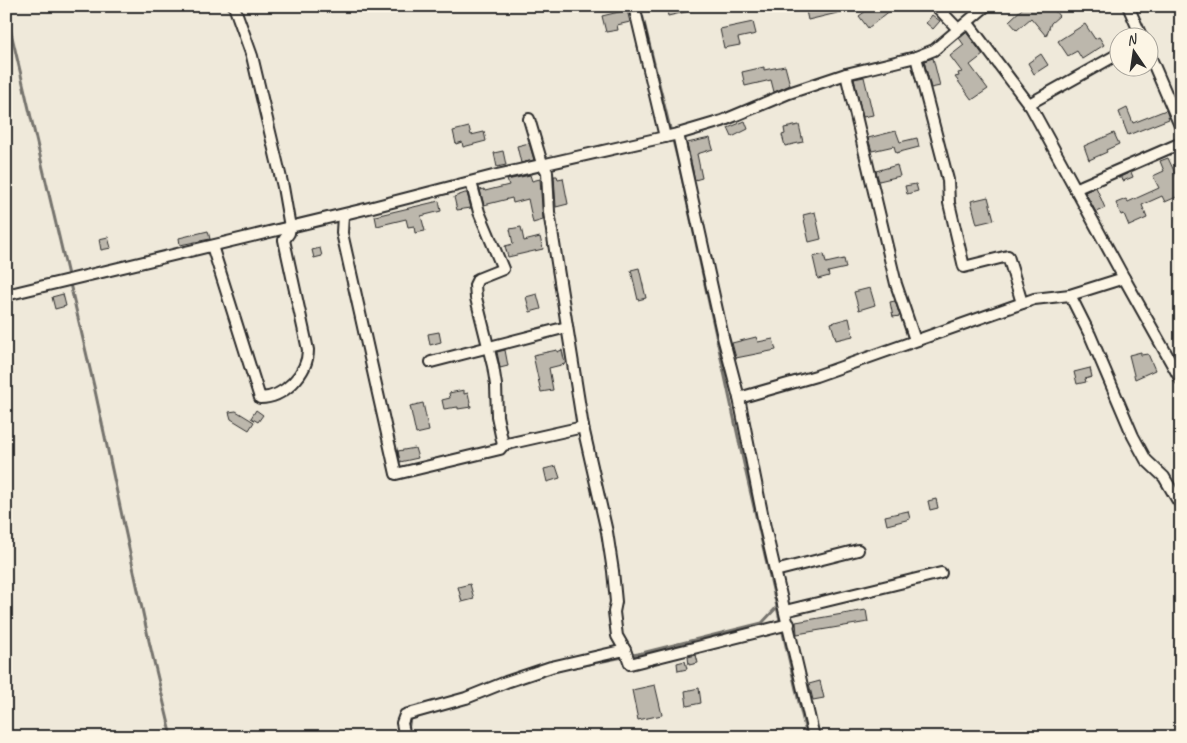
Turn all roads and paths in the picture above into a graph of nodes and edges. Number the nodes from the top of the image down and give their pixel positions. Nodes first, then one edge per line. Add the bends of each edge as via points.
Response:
1 (234, 6) edge
2 (634, 6) edge
3 (936, 6) edge
4 (986, 6) edge
5 (1128, 6) edge
6 (961, 27) junction
7 (1138, 28) edge
8 (916, 57) junction
9 (1110, 59) edge
10 (846, 74) junction
11 (1159, 78) edge
12 (1029, 104) junction
13 (529, 119) dead end
14 (1181, 128) edge
15 (678, 134) junction
16 (665, 137) junction
17 (1181, 143) edge
18 (544, 166) junction
19 (470, 182) junction
20 (1075, 189) junction
21 (343, 215) junction
22 (290, 227) junction
23 (212, 246) junction
24 (1124, 278) junction
25 (6, 294) edge
26 (1070, 295) junction
27 (1022, 303) junction
28 (567, 327) junction
29 (915, 340) junction
30 (489, 347) junction
31 (432, 362) dead end
32 (1181, 380) edge
33 (739, 398) junction
34 (583, 427) junction
35 (503, 445) junction
36 (1178, 501) dead end
37 (858, 550) dead end
38 (776, 571) junction
39 (941, 573) dead end
40 (785, 612) junction
41 (788, 624) junction
42 (625, 650) junction
43 (405, 737) edge
44 (814, 737) edge

1 - 22 street via 252,56
2 - 16 street
3 - 6 street
4 - 6 street
5 - 7 street
6 - 8 street via 934,50
6 - 12 street via 970,26
8 - 10 street
8 - 27 street via 948,180 949,203 964,267 1008,256
9 - 12 street
10 - 15 street via 722,121
10 - 29 street via 896,284
11 - 14 street
12 - 20 street
13 - 18 street
15 - 16 street
15 - 33 street
16 - 18 street
17 - 20 street
18 - 19 street
18 - 28 street
19 - 21 street
19 - 30 street via 503,269 478,279 475,285
20 - 24 street
21 - 22 street
21 - 35 street via 342,233 396,474 500,449
22 - 23 street
22 - 23 street via 284,240 308,358 293,385 267,398 260,398
23 - 25 street
24 - 26 street
24 - 32 street
26 - 27 street
26 - 36 street via 1146,460 1164,477
27 - 29 street
28 - 30 street
28 - 34 street
29 - 33 street via 816,376
30 - 31 street
30 - 35 street
33 - 38 street
34 - 35 street
34 - 42 street via 607,532 617,636
37 - 38 street
38 - 40 street
39 - 40 street
40 - 41 street
41 - 42 street via 630,664
41 - 44 street
42 - 43 street via 552,667 466,698 405,715 402,723

